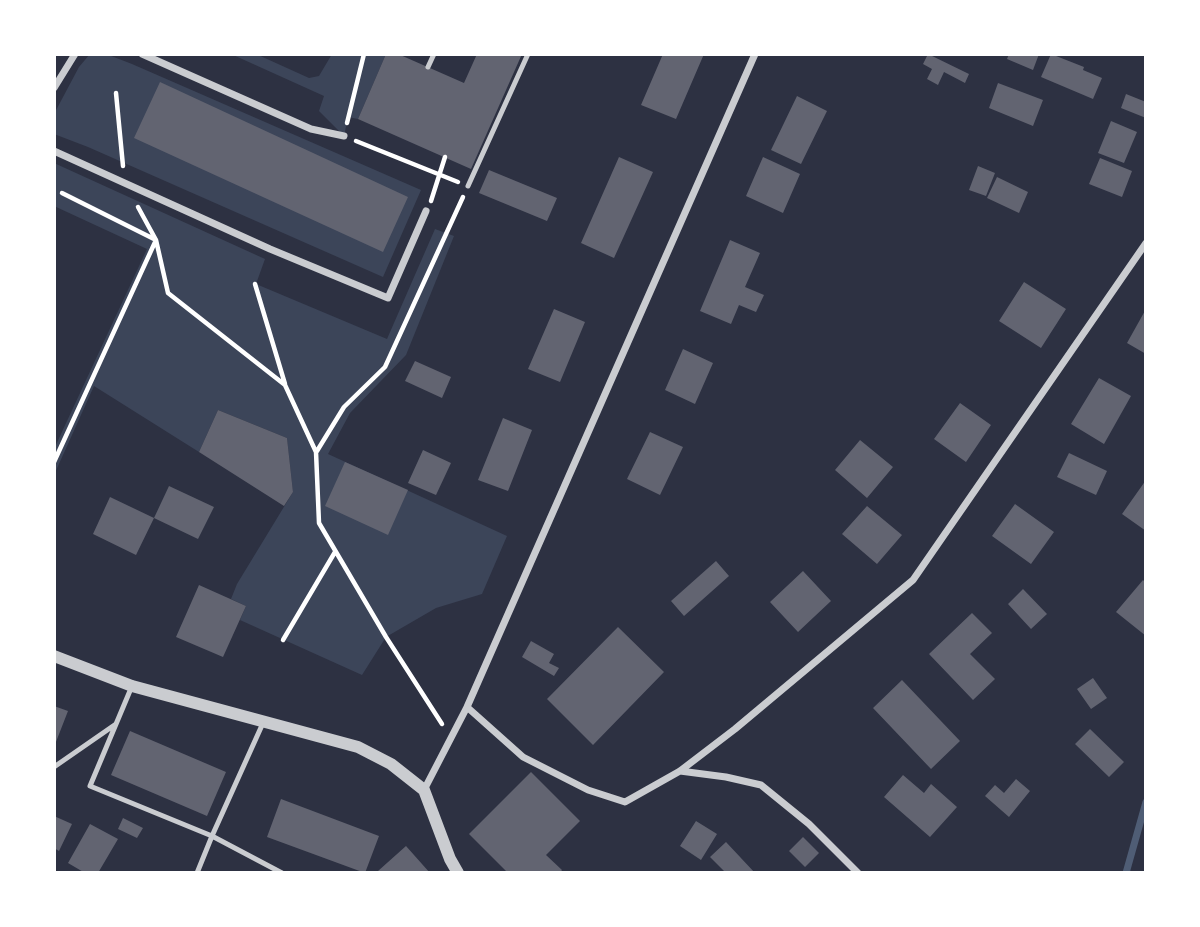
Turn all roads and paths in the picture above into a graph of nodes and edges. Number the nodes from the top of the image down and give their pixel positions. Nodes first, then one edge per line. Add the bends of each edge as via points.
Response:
1 (75, 54) edge
2 (142, 54) edge
3 (364, 54) edge
4 (434, 54) edge
5 (528, 54) edge
6 (755, 54) edge
7 (428, 67) dead end
8 (54, 88) edge
9 (344, 136) junction
10 (54, 151) edge
11 (445, 157) dead end
12 (441, 176) junction
13 (468, 187) junction
14 (62, 193) dead end
15 (426, 211) joint
16 (156, 240) junction
17 (1146, 243) edge
18 (255, 284) dead end
19 (285, 385) junction
20 (316, 452) junction
21 (54, 463) edge
22 (335, 552) junction
23 (283, 640) dead end
24 (54, 656) edge
25 (132, 686) junction
26 (467, 707) junction
27 (264, 720) junction
28 (116, 724) junction
29 (452, 739) junction
30 (54, 767) edge
31 (680, 771) junction
32 (424, 790) junction
33 (212, 836) junction
34 (197, 873) edge
35 (282, 873) edge
36 (458, 873) edge
37 (858, 873) edge

1 - 8 street
2 - 9 street via 311,129
3 - 9 path
4 - 7 lane
5 - 13 lane
6 - 26 street
9 - 12 path
10 - 15 street via 388,298
11 - 12 path
12 - 13 path
12 - 15 path
13 - 20 path via 385,367 344,407
14 - 16 path
16 - 19 path via 168,293
16 - 21 path
17 - 31 street via 913,580
18 - 19 path
19 - 20 path
20 - 22 path via 318,523
22 - 23 path
22 - 29 path
24 - 25 street
25 - 27 street
25 - 28 lane
26 - 29 street
26 - 31 street via 523,757 588,790 625,802
27 - 32 street via 358,747 391,764
27 - 33 lane
28 - 30 lane
28 - 33 lane via 90,786
29 - 32 street
31 - 37 street via 761,785
32 - 36 street
33 - 34 lane
33 - 35 lane

